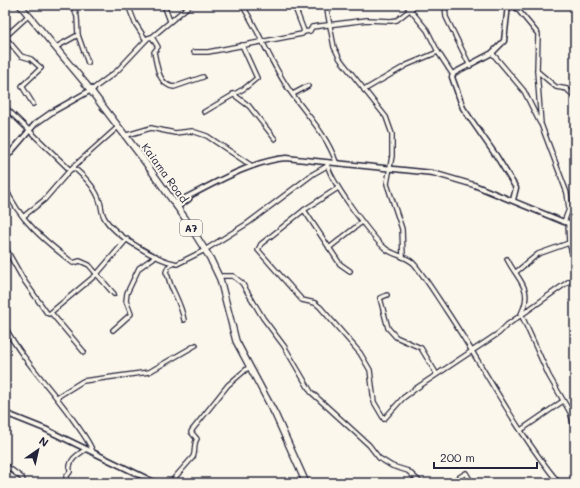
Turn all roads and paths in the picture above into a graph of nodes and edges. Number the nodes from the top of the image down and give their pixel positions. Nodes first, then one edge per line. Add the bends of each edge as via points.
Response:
1 (20, 5) edge
2 (24, 5) edge
3 (73, 5) edge
4 (128, 5) edge
5 (164, 5) edge
6 (190, 5) edge
7 (242, 5) edge
8 (294, 5) edge
9 (326, 5) edge
10 (406, 5) edge
11 (416, 5) edge
12 (445, 5) edge
13 (508, 5) edge
14 (514, 5) edge
15 (410, 10) junction
16 (28, 16) junction
17 (170, 21) junction
18 (330, 25) junction
19 (304, 32) junction
20 (78, 35) junction
21 (5, 37) edge
22 (152, 37) junction
23 (146, 40) junction
24 (262, 42) junction
25 (242, 45) junction
26 (58, 46) junction
27 (194, 52) dead end
28 (438, 52) junction
29 (492, 54) junction
30 (88, 63) dead end
31 (470, 66) junction
32 (537, 71) junction
33 (453, 75) junction
34 (203, 77) dead end
35 (308, 86) dead end
36 (92, 90) junction
37 (364, 90) junction
38 (574, 93) edge
39 (234, 94) junction
40 (293, 94) junction
41 (575, 98) edge
42 (33, 104) dead end
43 (5, 107) edge
44 (204, 112) dead end
45 (541, 124) junction
46 (118, 127) junction
47 (29, 130) junction
48 (127, 135) junction
49 (274, 139) dead end
50 (5, 159) edge
51 (336, 162) junction
52 (327, 164) junction
53 (252, 166) junction
54 (390, 167) junction
55 (71, 169) junction
56 (5, 187) edge
57 (338, 188) junction
58 (513, 200) junction
59 (177, 204) junction
60 (304, 210) junction
61 (24, 216) junction
62 (362, 222) junction
63 (566, 223) junction
64 (575, 224) edge
65 (127, 239) junction
66 (569, 243) junction
67 (5, 246) edge
68 (329, 248) junction
69 (206, 249) junction
70 (156, 256) junction
71 (403, 258) junction
72 (507, 259) dead end
73 (173, 263) junction
74 (350, 272) dead end
75 (516, 272) junction
76 (97, 274) junction
77 (222, 276) junction
78 (574, 277) edge
79 (114, 294) dead end
80 (387, 294) dead end
81 (575, 294) edge
82 (52, 314) junction
83 (521, 314) junction
84 (184, 320) dead end
85 (5, 327) edge
86 (113, 330) dead end
87 (196, 345) dead end
88 (473, 350) junction
89 (84, 352) dead end
90 (249, 366) junction
91 (436, 373) junction
92 (57, 397) junction
93 (564, 401) junction
94 (5, 413) edge
95 (575, 429) edge
96 (521, 430) junction
97 (86, 449) junction
98 (93, 452) junction
99 (5, 465) edge
100 (24, 483) edge
101 (67, 483) edge
102 (156, 483) edge
103 (170, 483) edge
104 (308, 483) edge
105 (421, 483) edge
106 (450, 483) edge
107 (472, 483) edge
108 (559, 483) edge

1 - 16 highway, Kaiama Road / A7
2 - 26 highway, Kaiama Road / A7
3 - 20 street
4 - 23 street via 135,23
5 - 17 street
6 - 17 street
7 - 24 street
8 - 19 street
9 - 18 street
10 - 15 street
11 - 15 street
12 - 31 street via 446,17
13 - 29 street via 504,41
14 - 32 street via 538,34
15 - 18 street via 391,21 366,20
15 - 28 street via 427,30
16 - 21 street
16 - 36 highway, Kaiama Road / A7
17 - 22 street
18 - 19 street via 312,27 310,31
18 - 37 street via 334,47
19 - 24 street
20 - 26 street
20 - 30 street
21 - 42 street via 21,56 31,59 41,68 22,86
22 - 23 street
22 - 34 street via 158,47 154,52 158,72 165,84 174,88
23 - 36 street via 118,71
24 - 25 street
24 - 40 street
25 - 27 street via 208,52
25 - 39 street via 257,76 245,88
26 - 36 highway, Kaiama Road / A7
28 - 33 street
28 - 37 street via 407,65
29 - 31 street
29 - 45 street via 524,92
31 - 33 street
32 - 38 street via 556,87
32 - 45 street
33 - 58 street via 464,108 516,188
35 - 40 street
36 - 46 highway, Kaiama Road / A7
36 - 47 street via 52,112
36 - 48 highway, Kaiama Road / A7
37 - 54 street via 390,125
38 - 41 street
39 - 44 street
39 - 49 street via 250,106
40 - 51 street via 327,140
43 - 47 street
45 - 63 street via 567,193 569,209
46 - 55 street
46 - 59 highway, Kaiama Road / A7
47 - 50 street
47 - 55 street via 55,157
48 - 53 street via 151,128 175,133 192,131 207,136
48 - 59 highway, Kaiama Road / A7 via 146,157
51 - 52 street
51 - 54 street
52 - 53 street via 286,158 270,159
52 - 57 street
52 - 69 street via 248,223
53 - 59 street
54 - 58 street via 454,178
54 - 71 street via 388,184 402,229
55 - 61 street via 44,200
55 - 65 street via 93,187 100,201 102,214 108,223
56 - 61 street via 15,206
57 - 60 street
57 - 62 street
58 - 63 street
59 - 69 highway, Kaiama Road / A7
60 - 68 street
60 - 91 street via 261,244 258,250 302,300 320,307 360,353 370,370 374,402 384,419 404,398
61 - 76 street via 28,224 73,263 81,261
62 - 68 street
62 - 71 street via 384,248
63 - 64 street
63 - 66 street
65 - 70 street
65 - 76 street
66 - 75 street via 538,254
66 - 78 street via 574,259
67 - 82 street via 23,279 47,313
68 - 74 street via 340,264
69 - 73 street via 180,263
69 - 77 highway, Kaiama Road / A7
69 - 90 highway, Kaiama Road / A7 via 217,272 234,336
70 - 73 street
70 - 86 street via 137,270 127,293 126,301 131,314
71 - 88 street via 411,261 418,269
72 - 75 street
73 - 84 street via 166,272 181,305
75 - 83 street via 527,294
76 - 79 street
76 - 82 street
77 - 104 highway, Kaiama Road / A7 via 237,336 272,402
77 - 105 street via 233,276 242,282 311,392 370,445 379,458 408,471
78 - 81 street
78 - 83 street
80 - 91 street via 380,298 388,328 396,337 421,348
82 - 89 street
83 - 88 street
83 - 93 street via 549,376
85 - 92 street via 13,342
87 - 92 street via 149,372 83,381
88 - 91 street
88 - 96 street
90 - 103 street via 228,385 198,421 191,432 197,439 194,442 193,457
90 - 104 highway, Kaiama Road / A7
92 - 98 street
93 - 95 street
93 - 96 street
94 - 97 street
96 - 108 street
97 - 98 street
97 - 101 street via 72,460 70,472 66,477
98 - 102 street
99 - 100 street via 22,478
106 - 107 street via 466,473

